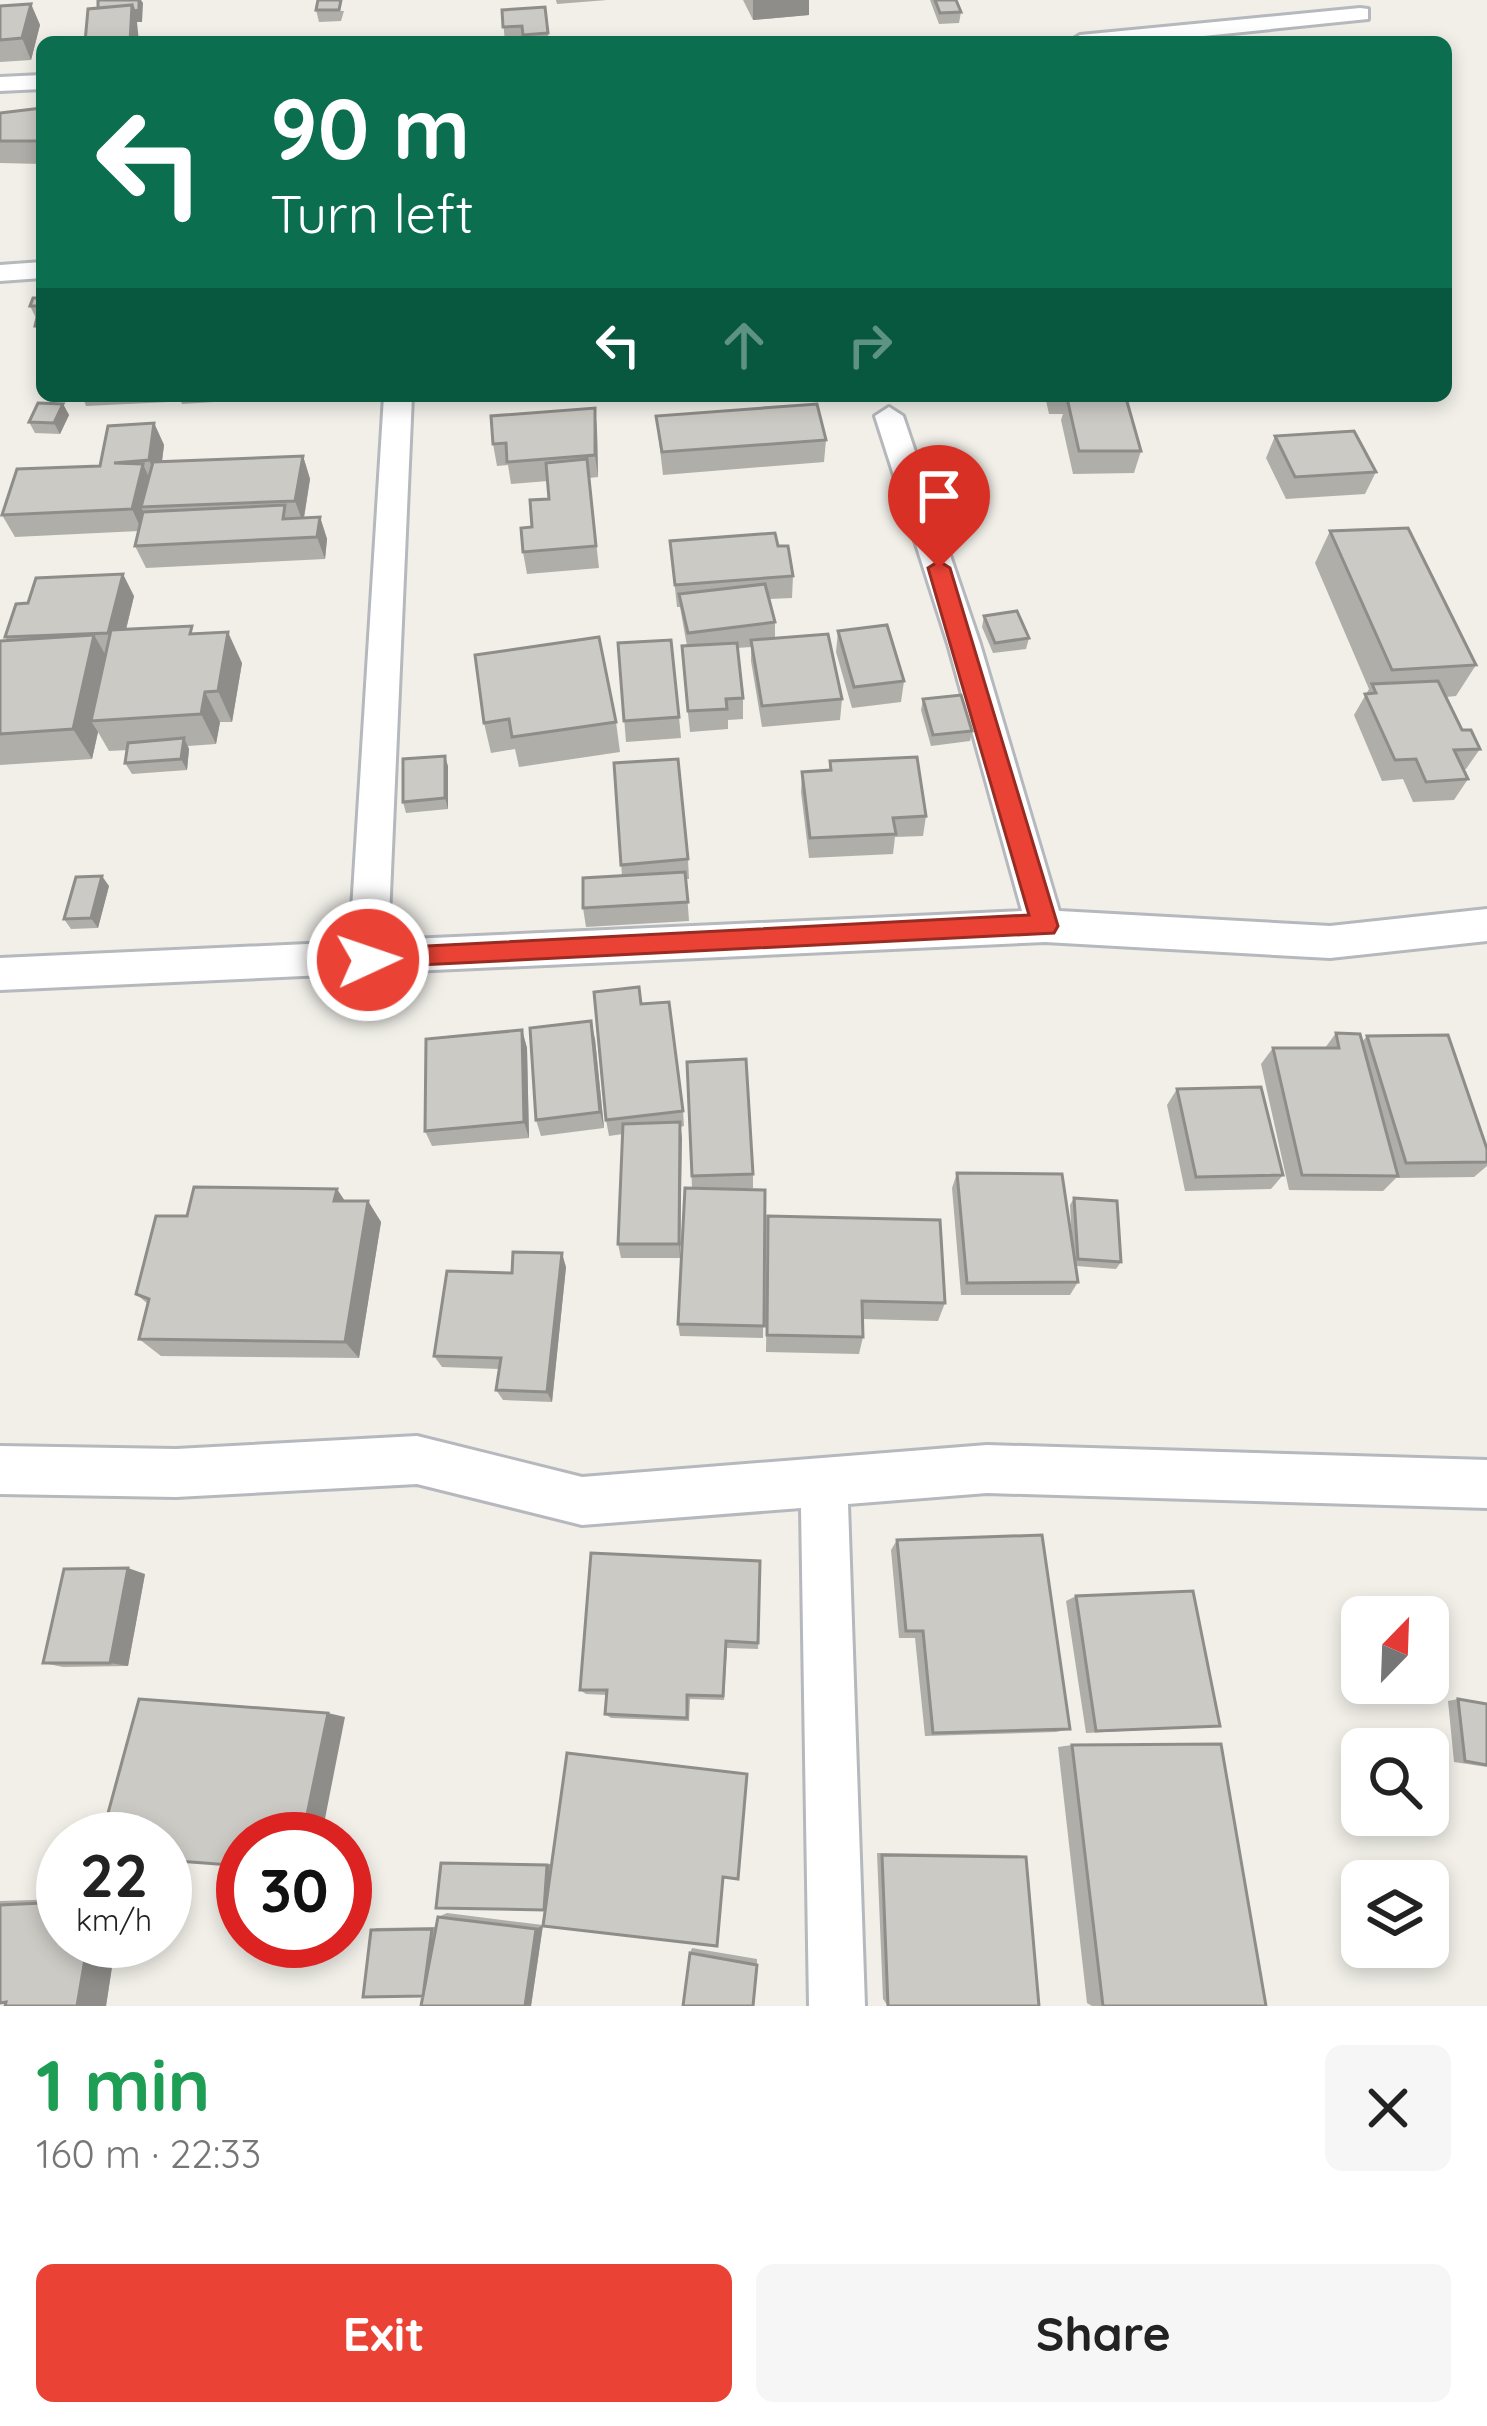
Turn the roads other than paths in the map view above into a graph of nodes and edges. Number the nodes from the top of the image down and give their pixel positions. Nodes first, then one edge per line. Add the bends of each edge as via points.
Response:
1 (1360, 14) dead end
2 (1140, 36) edge
3 (36, 82) edge
4 (0, 84) edge
5 (36, 270) edge
6 (0, 273) edge
7 (398, 402) edge
8 (889, 416) dead end
9 (1487, 925) edge
10 (1045, 926) junction
11 (368, 960) junction
12 (0, 974) edge
13 (0, 1470) edge
14 (1487, 1484) edge
15 (824, 1485) junction
16 (837, 2006) edge

1 - 2 street
3 - 4 street
5 - 6 street
7 - 11 street
8 - 10 street
9 - 10 street via 1330,942
10 - 11 street
11 - 12 street
13 - 15 street via 176,1473 417,1460 581,1501
14 - 15 street via 986,1469
15 - 16 street

